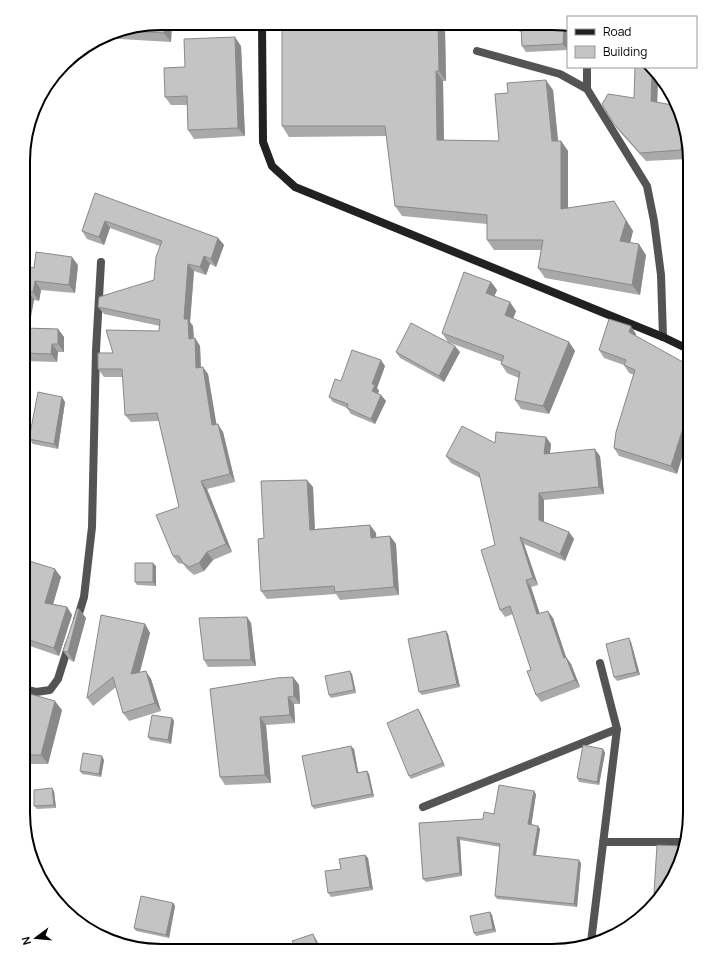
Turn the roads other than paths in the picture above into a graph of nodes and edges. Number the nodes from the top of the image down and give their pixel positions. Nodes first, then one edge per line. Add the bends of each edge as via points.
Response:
1 (262, 30) edge
2 (477, 51) dead end
3 (587, 68) edge
4 (587, 89) junction
5 (101, 262) dead end
6 (663, 337) junction
7 (683, 347) edge
8 (600, 663) dead end
9 (30, 691) edge
10 (617, 729) junction
11 (423, 807) dead end
12 (603, 842) junction
13 (679, 842) edge
14 (592, 938) edge

1 - 6 main road via 263,142 272,166 295,186
2 - 4 street via 560,74
3 - 4 street
4 - 6 street via 646,186 654,221 661,275
5 - 9 street via 96,350 92,528 84,597 58,679 50,690
6 - 7 main road
8 - 10 street
10 - 11 street
10 - 12 street
12 - 13 street
12 - 14 street

